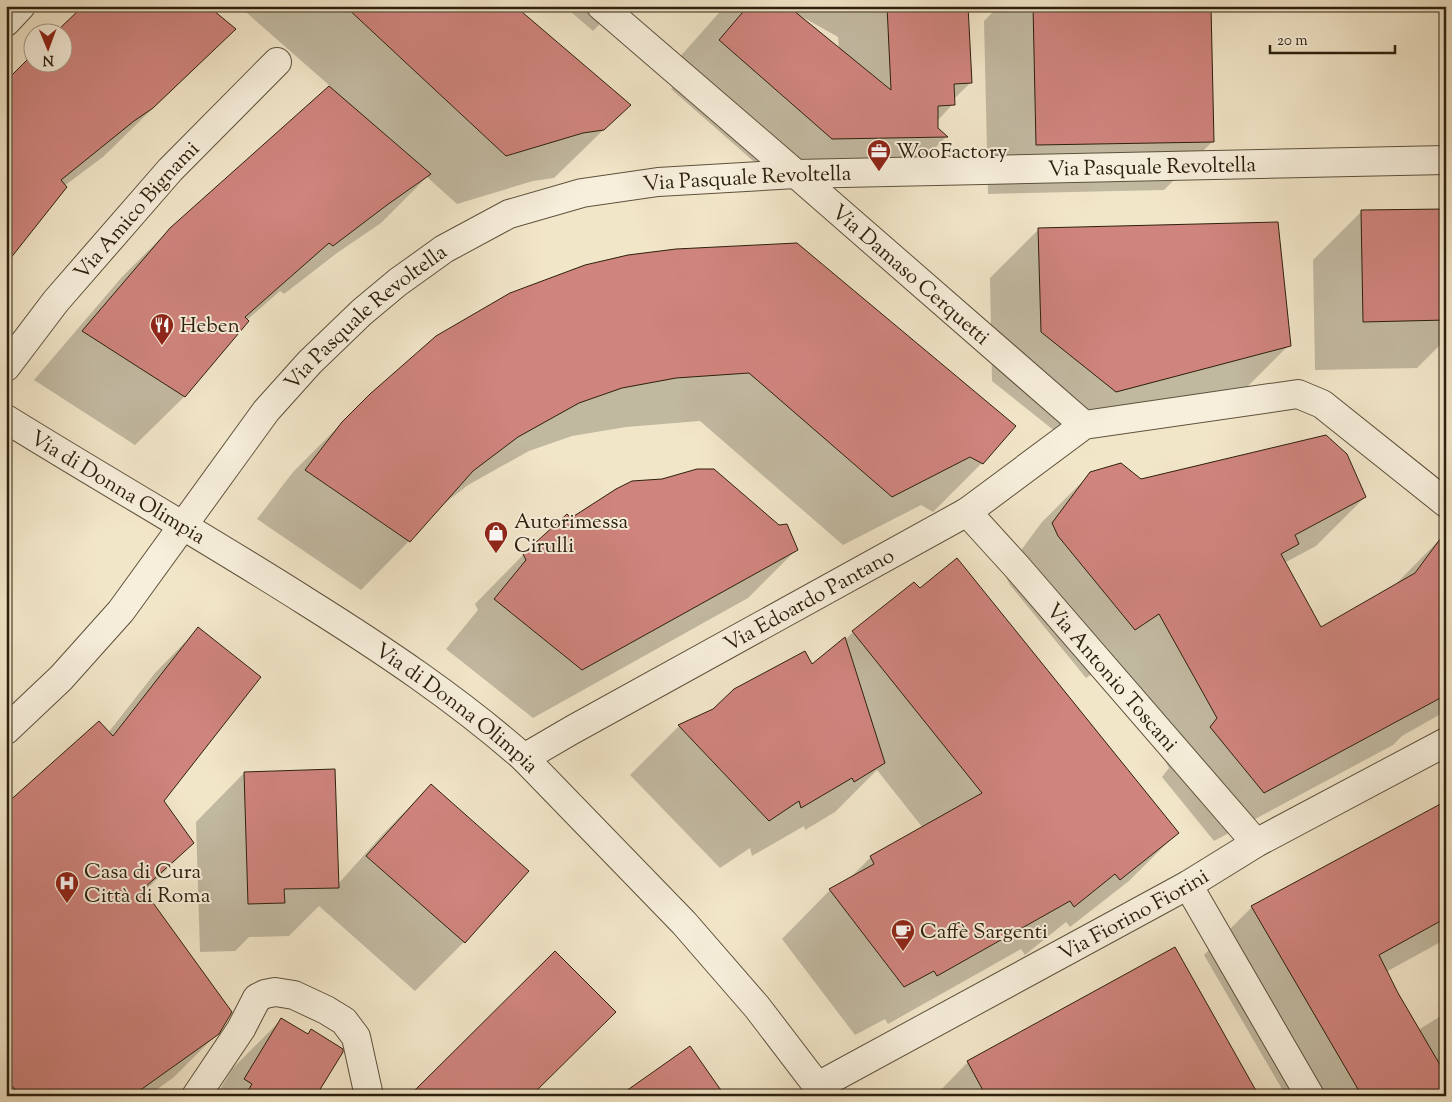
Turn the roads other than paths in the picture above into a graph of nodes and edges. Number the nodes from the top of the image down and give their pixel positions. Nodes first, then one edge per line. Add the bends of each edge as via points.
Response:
1 (22, 6) edge
2 (601, 6) edge
3 (6, 22) edge
4 (276, 62) dead end
5 (1446, 160) edge
6 (796, 174) junction
7 (6, 367) edge
8 (6, 419) edge
9 (1084, 425) junction
10 (1446, 503) edge
11 (967, 512) junction
12 (184, 526) junction
13 (6, 730) edge
14 (1446, 742) edge
15 (524, 758) junction
16 (1256, 843) junction
17 (1188, 885) junction
18 (822, 1091) edge
19 (196, 1096) edge
20 (369, 1096) edge
21 (1310, 1096) edge

1 - 3 street
2 - 6 street, Via Damaso Cerquetti
4 - 7 street, Via Amico Bignami via 170,170 56,301
5 - 6 street, Via Pasquale Revoltella
6 - 9 street, Via Damaso Cerquetti
6 - 12 street, Via Pasquale Revoltella via 658,182 582,193 509,214 444,249 362,312 286,387 243,441
8 - 12 street, Via di Donna Olimpia
9 - 10 street via 1298,394 1322,404
9 - 11 street, Via Edoardo Pantano
11 - 15 street, Via Edoardo Pantano
11 - 16 street, Via Antonio Toscani
12 - 13 street, Via Pasquale Revoltella via 121,612 61,678
12 - 15 street, Via di Donna Olimpia via 376,646 496,733
14 - 16 street, Via Fiorino Fiorini
15 - 18 street, Via di Donna Olimpia via 684,923 757,1007
16 - 17 street, Via Fiorino Fiorini
17 - 18 street, Via Fiorino Fiorini
17 - 21 street
19 - 20 street via 241,1029 257,998 275,992 294,995 344,1021 356,1037

